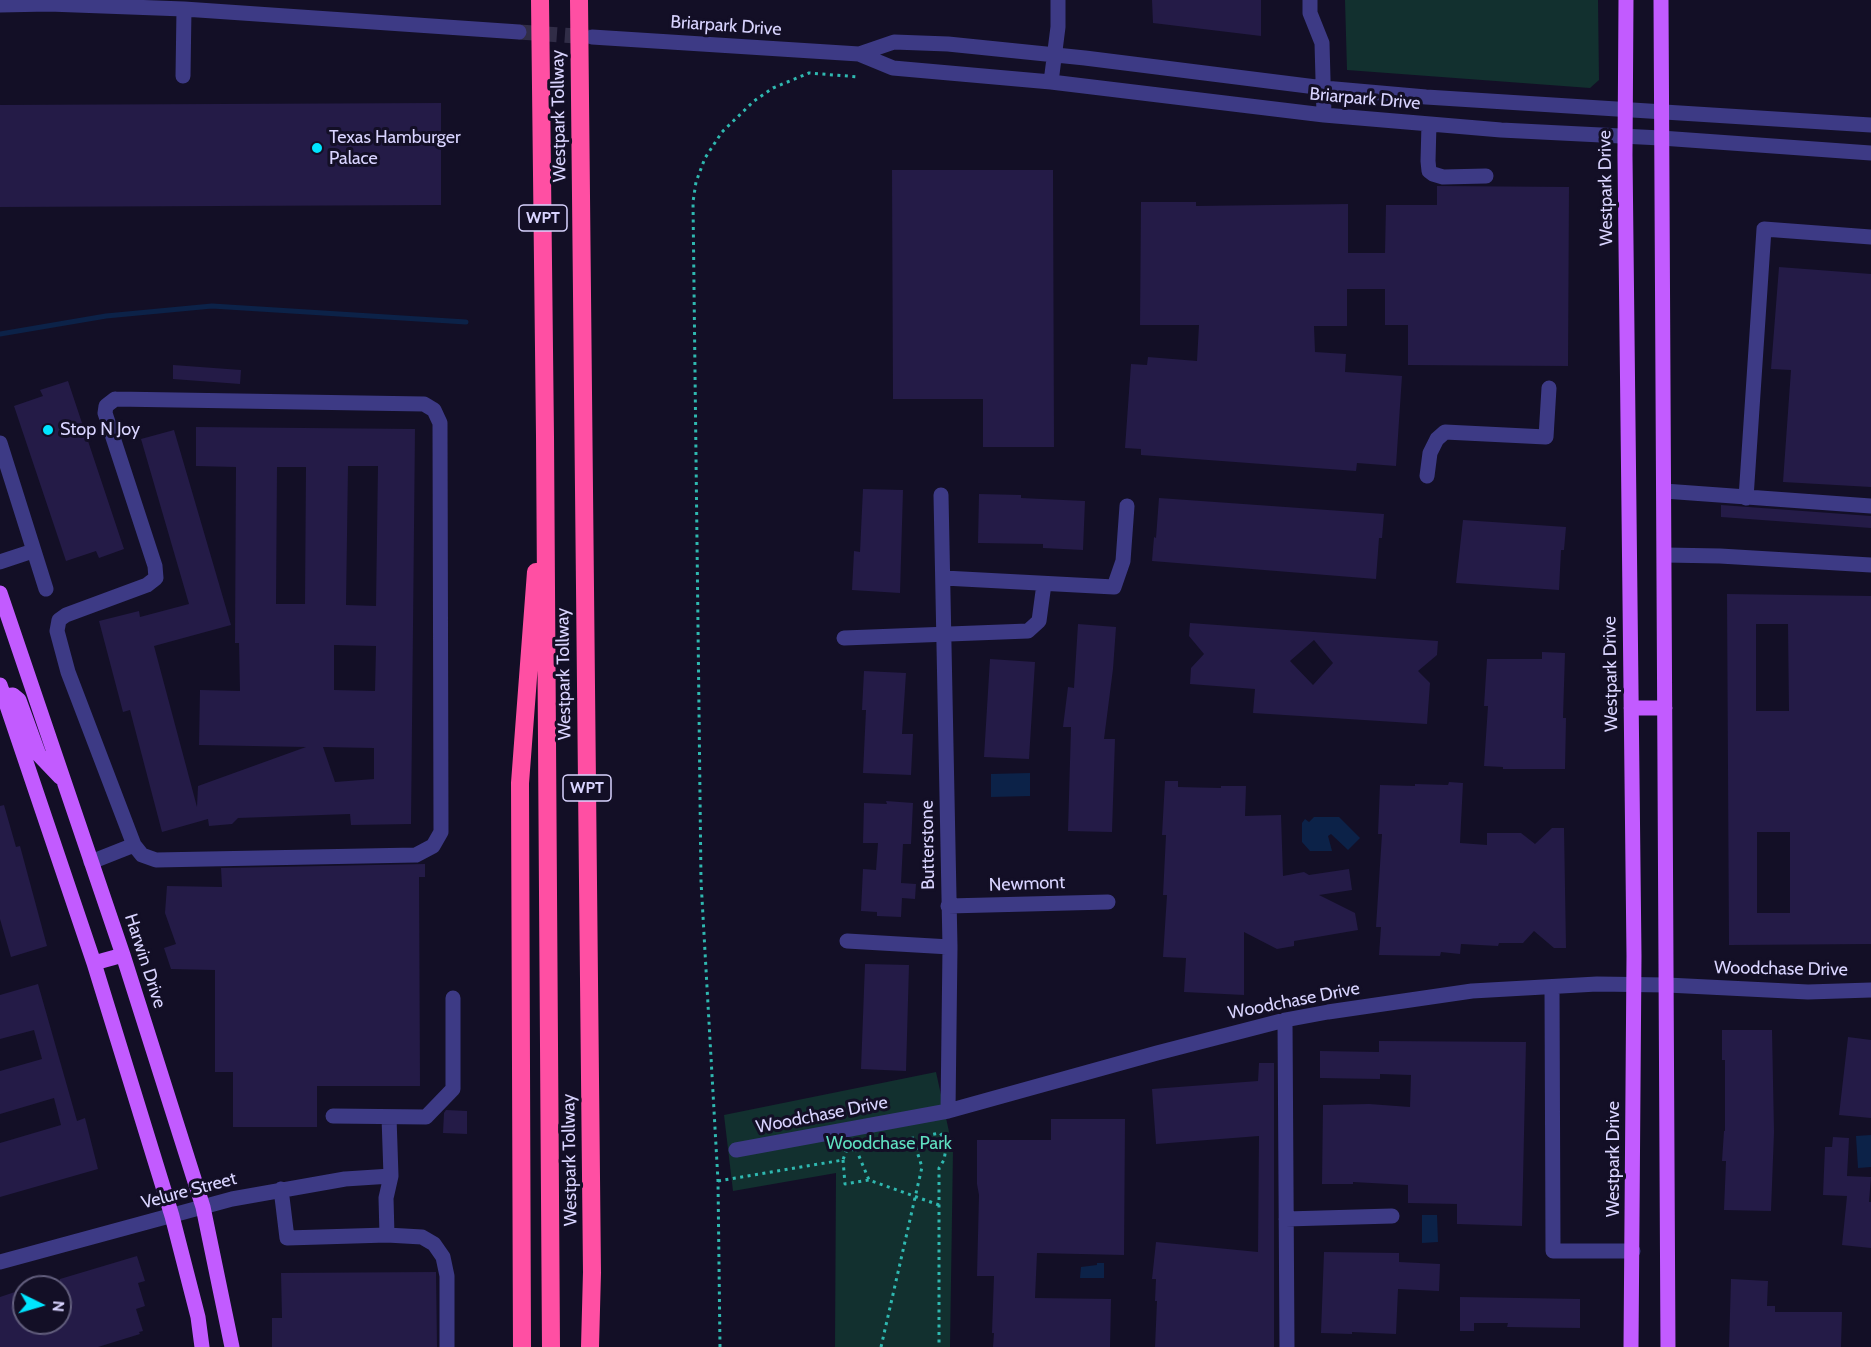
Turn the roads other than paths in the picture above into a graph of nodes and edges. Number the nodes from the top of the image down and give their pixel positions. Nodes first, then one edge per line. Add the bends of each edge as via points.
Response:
1 (540, 0) edge
2 (579, 0) edge
3 (1058, 0) edge
4 (1310, 0) edge
5 (1626, 0) edge
6 (1661, 0) edge
7 (0, 5) edge
8 (184, 9) junction
9 (519, 32) tunnel mouth
10 (592, 37) tunnel mouth
11 (859, 54) junction
12 (1055, 55) junction
13 (183, 76) dead end
14 (1051, 82) junction
15 (1324, 88) junction
16 (1625, 109) junction
17 (1662, 111) junction
18 (1324, 115) junction
19 (1429, 124) junction
20 (1871, 125) edge
21 (1625, 136) junction
22 (1661, 138) junction
23 (1871, 153) edge
24 (1486, 176) dead end
25 (1871, 237) edge
26 (1549, 388) dead end
27 (546, 436) junction
28 (0, 443) edge
29 (4, 473) edge
30 (1427, 476) dead end
31 (1664, 491) junction
32 (941, 495) dead end
33 (1746, 498) junction
34 (1127, 506) dead end
35 (1871, 506) edge
36 (33, 551) junction
37 (1665, 555) junction
38 (0, 562) edge
39 (1871, 565) edge
40 (944, 578) junction
41 (1044, 584) junction
42 (46, 589) dead end
43 (0, 592) edge
44 (946, 633) junction
45 (844, 638) dead end
46 (1, 693) edge
47 (1631, 708) junction
48 (1665, 708) junction
49 (64, 782) junction
50 (134, 845) junction
51 (91, 861) junction
52 (1108, 902) dead end
53 (948, 906) junction
54 (847, 941) dead end
55 (950, 947) junction
56 (123, 955) junction
57 (94, 963) junction
58 (1634, 985) junction
59 (1666, 985) junction
60 (1552, 987) junction
61 (1871, 990) edge
62 (453, 998) dead end
63 (1285, 1020) junction
64 (948, 1111) junction
65 (333, 1116) dead end
66 (389, 1117) junction
67 (736, 1150) dead end
68 (391, 1176) junction
69 (281, 1189) junction
70 (203, 1207) junction
71 (172, 1216) junction
72 (1392, 1216) dead end
73 (1286, 1219) junction
74 (387, 1235) junction
75 (1633, 1251) junction
76 (0, 1262) edge
77 (592, 1272) junction
78 (202, 1347) edge
79 (232, 1347) edge
80 (447, 1347) edge
81 (522, 1347) edge
82 (551, 1347) edge
83 (590, 1347) edge
84 (596, 1347) edge
85 (1287, 1347) edge
86 (1631, 1347) edge
87 (1668, 1347) edge

1 - 27 highway, Westpark Tollway / WPT
2 - 77 highway, Westpark Tollway / WPT
3 - 12 street
4 - 15 street via 1310,13 1322,43
5 - 16 main road, Westpark Drive
6 - 17 main road
7 - 8 street
8 - 9 street
8 - 13 street
10 - 11 street, Briarpark Drive
11 - 12 street, Briarpark Drive via 894,42
11 - 14 street, Briarpark Drive via 893,68
12 - 14 street
12 - 15 street, Briarpark Drive
14 - 18 street, Briarpark Drive
15 - 16 street, Briarpark Drive
15 - 18 street
16 - 17 street, Briarpark Drive
16 - 21 main road, Westpark Drive
17 - 20 street, Briarpark Drive
17 - 22 main road
18 - 19 street, Briarpark Drive
19 - 21 street, Briarpark Drive
19 - 24 street via 1429,171 1443,177
21 - 22 street, Briarpark Drive
21 - 47 main road, Westpark Drive
22 - 23 street, Briarpark Drive
22 - 31 main road
25 - 33 street via 1764,229
26 - 30 street via 1546,436 1445,432 1430,453
27 - 81 highway via 520,783
27 - 82 highway, Westpark Tollway / WPT
28 - 29 street
29 - 36 street
31 - 33 street
31 - 37 main road
32 - 40 street, Butterstone
33 - 35 street
34 - 41 street via 1123,561 1114,587
36 - 38 street
36 - 42 street
37 - 39 street
37 - 48 main road
40 - 41 street
40 - 44 street, Butterstone
41 - 44 street via 1039,621 1028,631
43 - 49 main road, Harwin Drive
44 - 45 street
44 - 53 street, Butterstone
46 - 49 main road via 19,700 39,755
46 - 57 main road
47 - 48 main road
47 - 58 main road, Westpark Drive
48 - 59 main road
49 - 51 main road, Harwin Drive
50 - 50 street via 142,855 156,860 416,855 433,846 441,832 440,423 434,410 424,404 122,399 106,406 156,578 147,585 66,615 59,620 57,631 68,672
50 - 51 street
51 - 56 main road, Harwin Drive
52 - 53 street, Newmont
53 - 55 street, Butterstone
54 - 55 street
55 - 64 street, Butterstone
56 - 57 main road
56 - 70 main road, Harwin Drive
57 - 71 main road
58 - 59 street, Woodchase Drive
58 - 60 street, Woodchase Drive
58 - 75 main road, Westpark Drive
59 - 61 street, Woodchase Drive via 1808,992
59 - 87 main road
60 - 63 street, Woodchase Drive via 1472,991
60 - 75 street via 1553,1251
62 - 66 street via 453,1089 426,1117
63 - 64 street, Woodchase Drive
63 - 73 street
64 - 67 street, Woodchase Drive
65 - 66 street
66 - 68 street
68 - 69 street, Velure Street
68 - 74 street via 386,1198
69 - 70 street, Velure Street
69 - 74 street via 287,1238
70 - 71 street, Velure Street
70 - 79 main road, Harwin Drive
71 - 76 street, Velure Street
71 - 78 main road
72 - 73 street
73 - 85 street
74 - 80 street via 422,1237 434,1244 443,1257 447,1276
75 - 86 main road, Westpark Drive
77 - 83 highway, Westpark Tollway / WPT
77 - 84 highway

